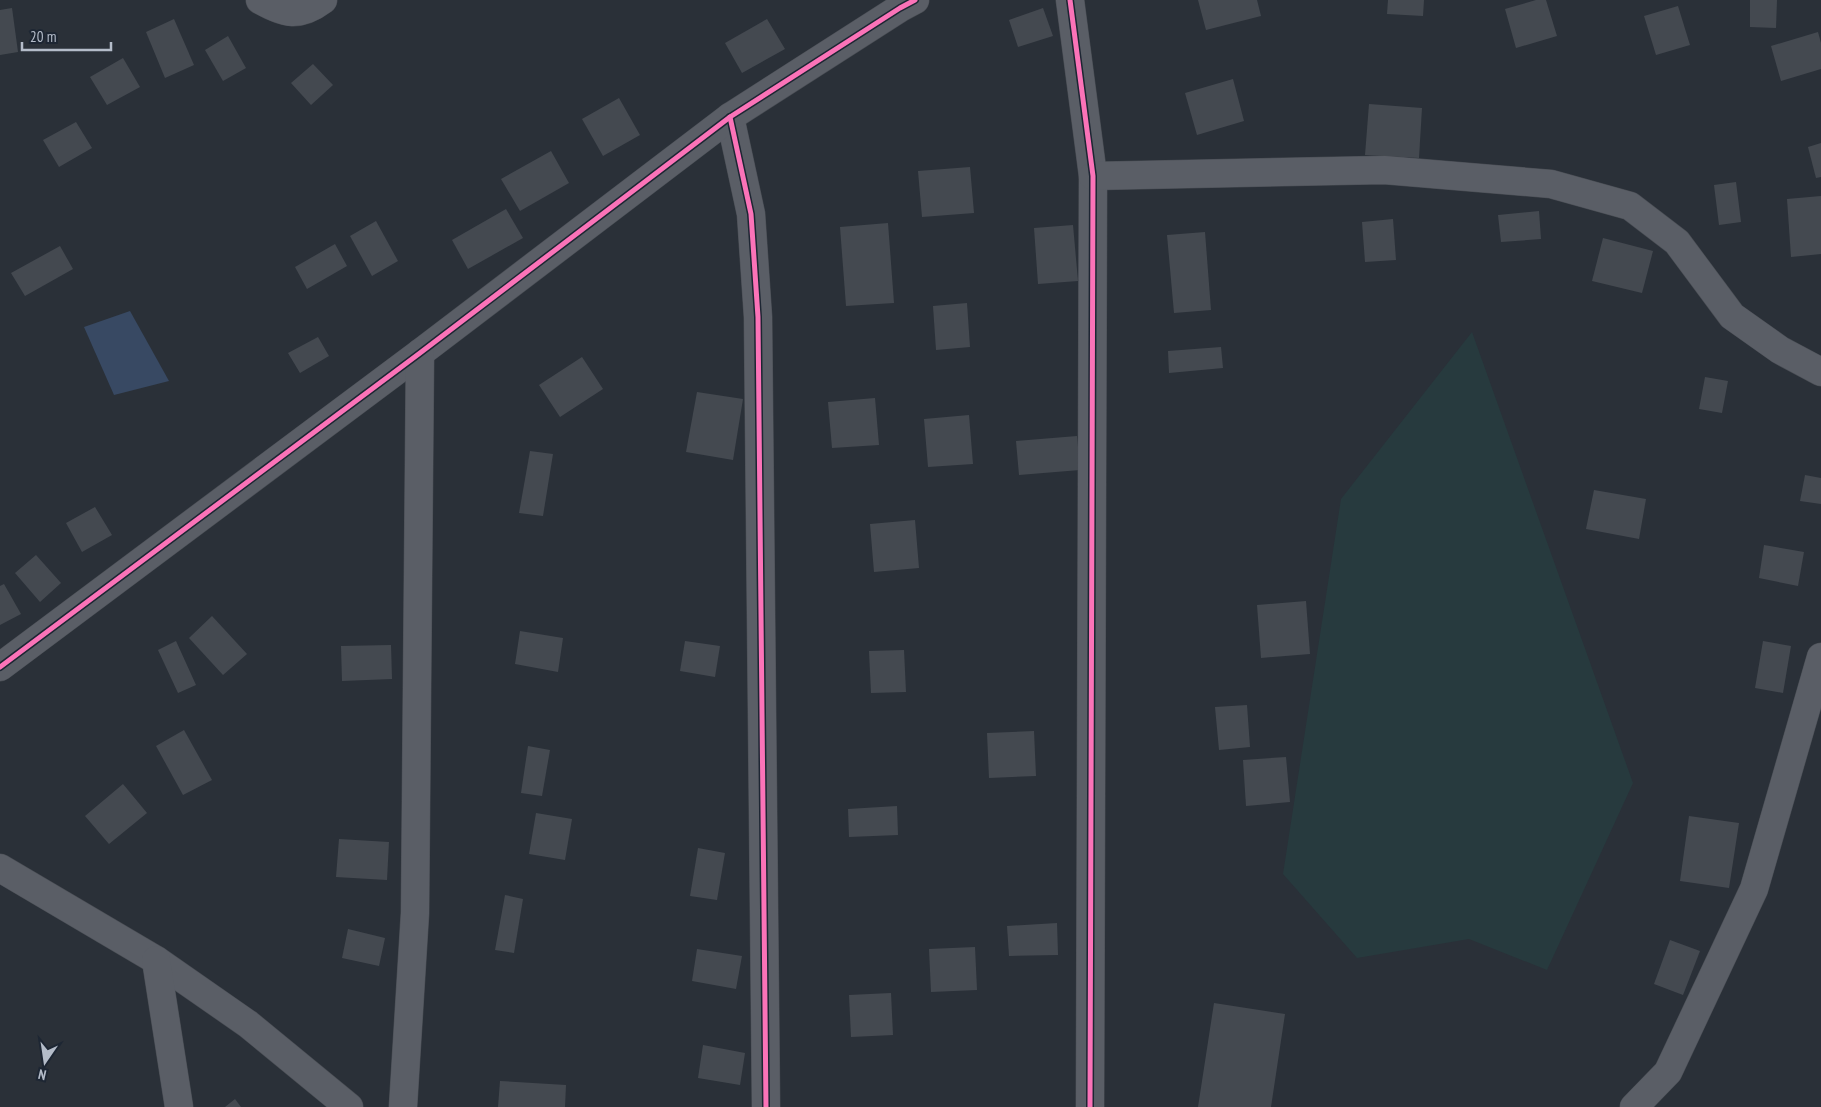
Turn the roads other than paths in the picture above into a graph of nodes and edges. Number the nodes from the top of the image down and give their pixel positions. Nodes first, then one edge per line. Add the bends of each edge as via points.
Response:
1 (260, 0) edge
2 (324, 0) edge
3 (915, 0) edge
4 (1070, 0) edge
5 (730, 117) junction
6 (1093, 176) junction
7 (420, 353) junction
8 (1821, 372) edge
9 (1821, 657) edge
10 (0, 667) edge
11 (0, 868) edge
12 (156, 960) junction
13 (179, 1107) edge
14 (349, 1107) edge
15 (402, 1107) edge
16 (766, 1107) edge
17 (1090, 1107) edge
18 (1634, 1107) edge

1 - 2 street via 278,10 299,12
3 - 5 street
4 - 6 street
5 - 7 street
5 - 16 street via 751,214 758,316
6 - 8 street via 1384,170 1551,184 1630,206 1677,242 1732,316 1780,350
6 - 17 street
7 - 10 street
7 - 15 street via 415,913
9 - 18 street via 1754,889 1668,1072
11 - 12 street
12 - 13 street
12 - 14 street via 248,1024

